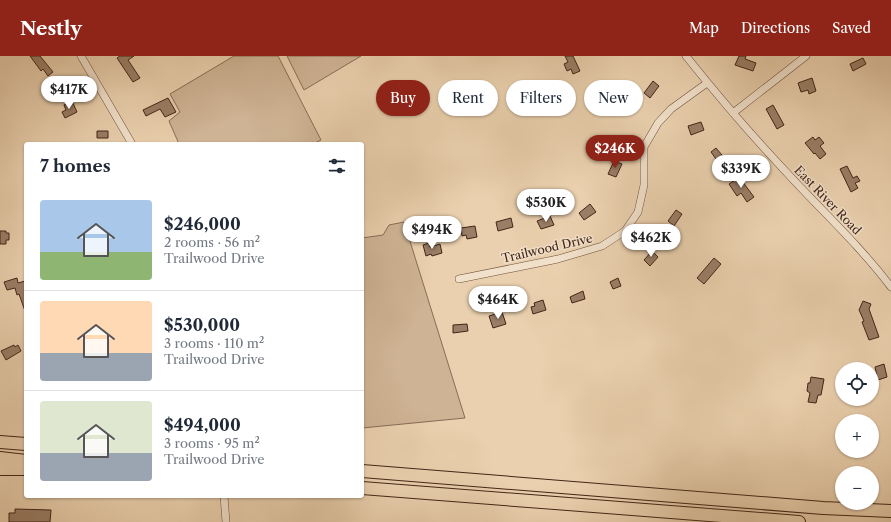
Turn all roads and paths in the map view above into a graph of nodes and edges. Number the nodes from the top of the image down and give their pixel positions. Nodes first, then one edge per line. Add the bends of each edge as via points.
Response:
1 (80, 56) edge
2 (686, 56) edge
3 (806, 56) edge
4 (707, 82) junction
5 (733, 113) junction
6 (131, 142) edge
7 (459, 279) dead end
8 (891, 287) edge
9 (0, 442) edge
10 (24, 444) edge
11 (0, 458) edge
12 (24, 460) edge
13 (0, 469) edge
14 (24, 469) edge
15 (364, 471) edge
16 (364, 488) edge
17 (224, 499) edge
18 (891, 511) edge
19 (226, 522) edge
20 (799, 522) edge

1 - 6 street
2 - 4 street, East River Road
3 - 5 street
4 - 5 street, East River Road
4 - 7 street, Trailwood Drive via 671,109 658,123 644,147 644,184 638,212 625,231 602,246 558,259
5 - 8 street, East River Road
9 - 10 highway
11 - 12 highway
13 - 14 highway
15 - 18 highway
16 - 20 highway
17 - 19 street

